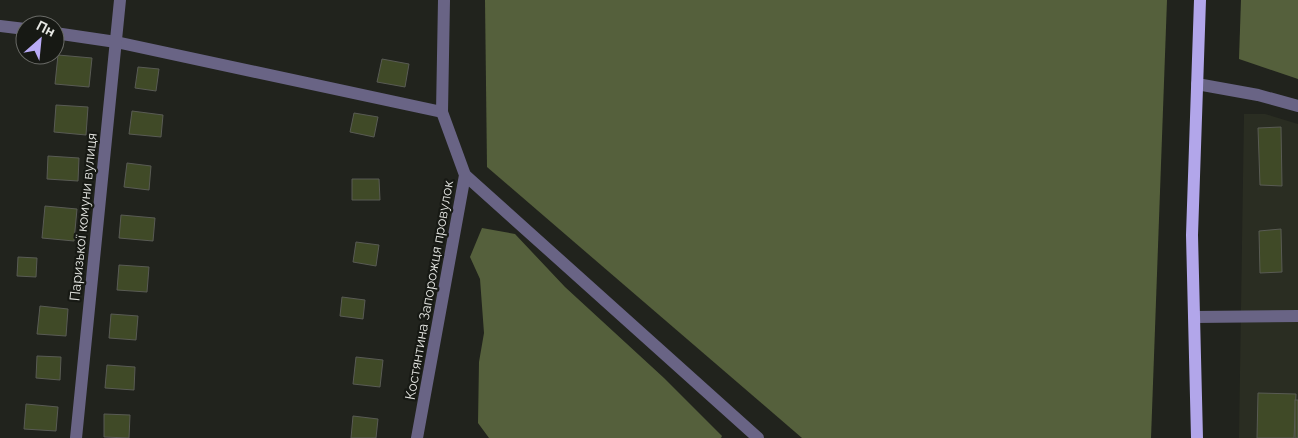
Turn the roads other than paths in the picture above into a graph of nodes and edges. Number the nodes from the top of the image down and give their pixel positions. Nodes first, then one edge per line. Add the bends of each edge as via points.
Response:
1 (120, 0) edge
2 (444, 0) edge
3 (1200, 0) edge
4 (0, 26) edge
5 (15, 28) edge
6 (65, 35) edge
7 (116, 42) junction
8 (1197, 84) junction
9 (1298, 106) edge
10 (442, 112) junction
11 (465, 175) junction
12 (1298, 316) edge
13 (1194, 323) junction
14 (76, 438) edge
15 (417, 438) edge
16 (758, 438) edge
17 (1197, 438) edge

1 - 7 street, Паризької комуни вулиця
2 - 10 street, Костянтина Запорожця провулок
3 - 8 main road
4 - 5 street
6 - 7 street
7 - 10 street
7 - 14 street, Паризької комуни вулиця
8 - 9 street
8 - 13 main road via 1192,235
10 - 11 street, Костянтина Запорожця провулок
11 - 15 street, Костянтина Запорожця провулок
11 - 16 street
12 - 13 street
13 - 17 main road

